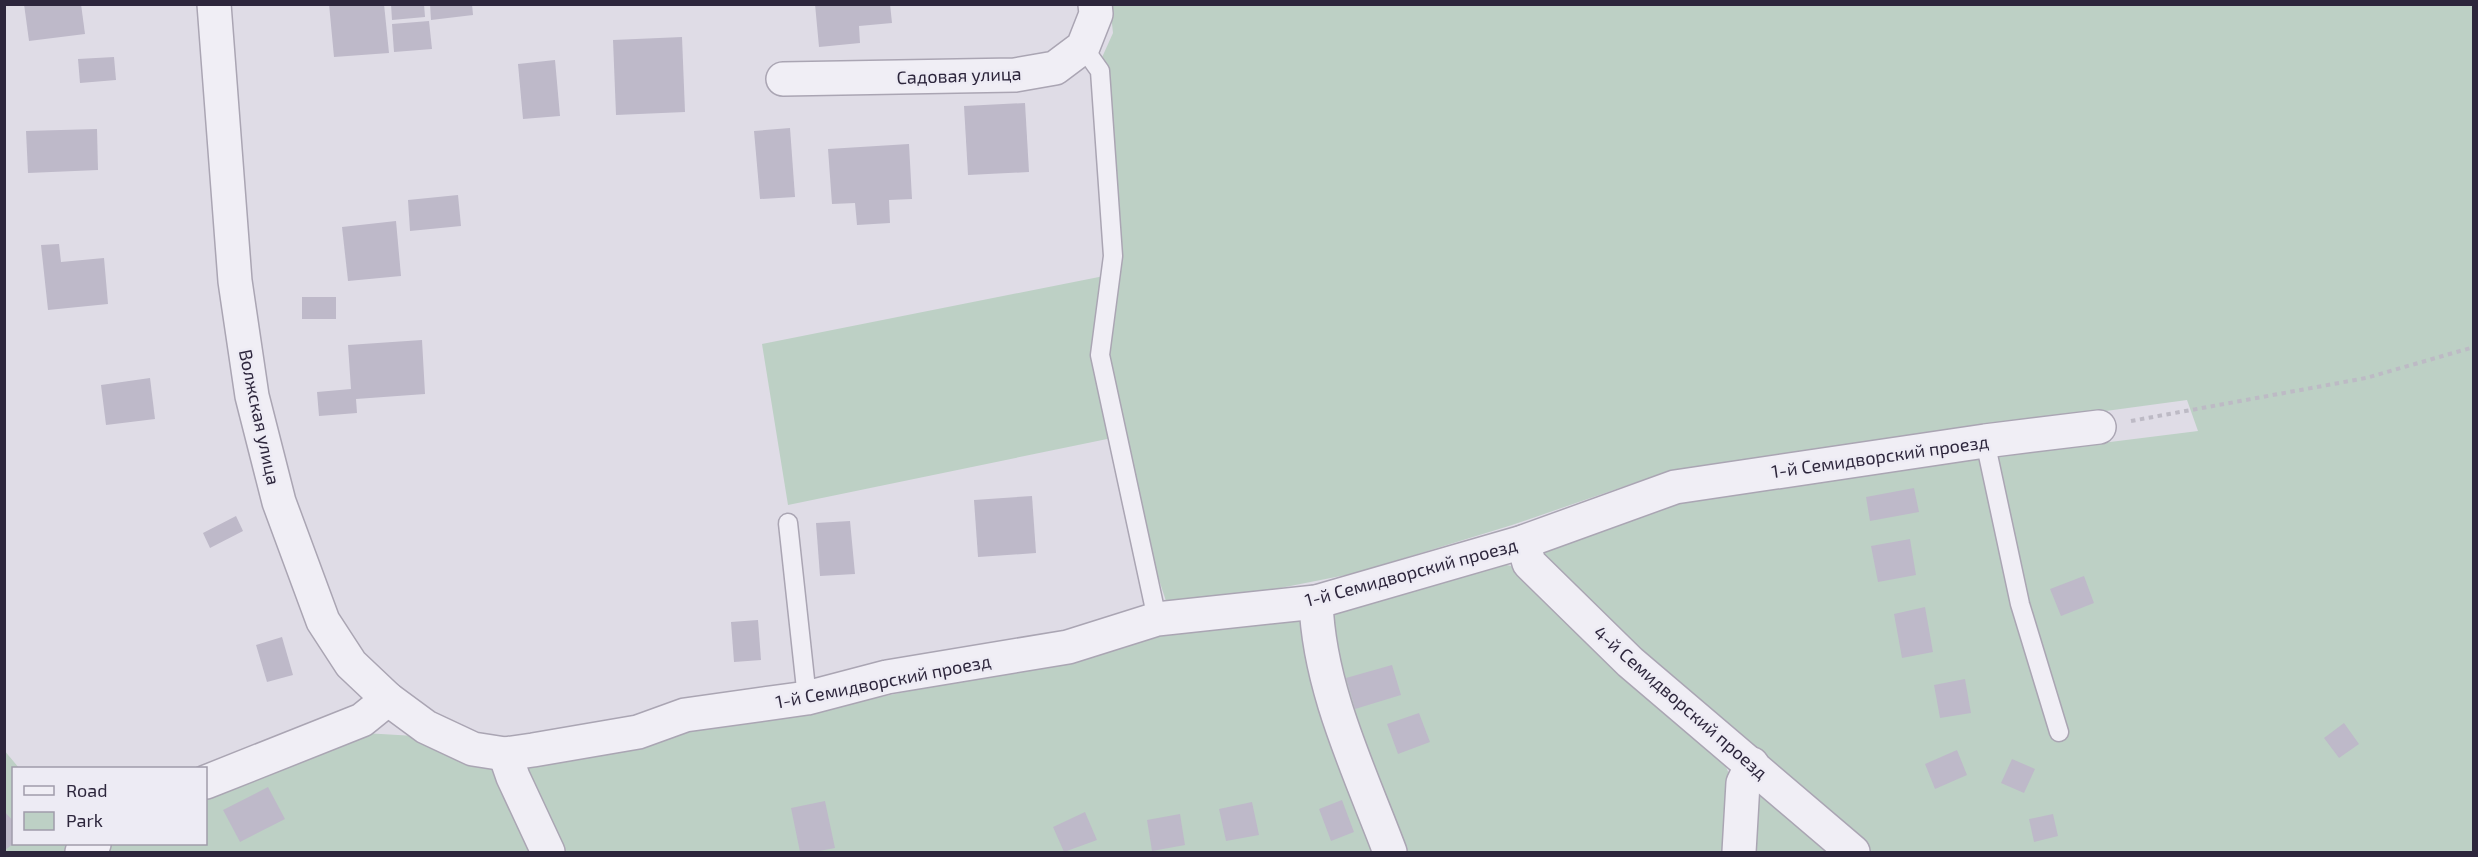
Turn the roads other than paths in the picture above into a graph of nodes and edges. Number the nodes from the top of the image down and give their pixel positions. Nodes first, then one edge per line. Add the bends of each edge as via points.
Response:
1 (214, 4) edge
2 (1095, 4) edge
3 (1083, 47) junction
4 (783, 80) dead end
5 (2099, 427) road end
6 (1985, 441) junction
7 (788, 523) dead end
8 (1522, 542) junction
9 (1316, 602) junction
10 (1156, 619) junction
11 (807, 698) junction
12 (388, 699) junction
13 (2059, 732) dead end
14 (489, 751) junction
15 (1752, 764) junction
16 (207, 782) edge
17 (548, 852) edge
18 (1390, 852) edge
19 (1739, 852) edge
20 (1853, 852) edge

1 - 12 street, Волжская улица via 235,281 252,396 279,502 322,621 351,664
2 - 3 street
3 - 4 street, Садовая улица via 1055,69 1015,75
3 - 10 lane via 1100,70 1113,256 1100,355
5 - 6 street, 1-й Семидворский проезд
6 - 8 street, 1-й Семидворский проезд via 1675,487
6 - 13 lane via 2020,604
7 - 11 lane
8 - 9 street, 1-й Семидворский проезд
8 - 15 street, 4-й Семидворский проезд via 1529,563 1630,662
9 - 10 street, 1-й Семидворский проезд
9 - 18 street via 1333,701
10 - 11 street, 1-й Семидворский проезд via 1068,647 887,677
11 - 14 street, 1-й Семидворский проезд via 685,715 638,732
12 - 14 street, Волжская улица via 426,727
12 - 16 street via 362,720
14 - 17 street via 513,777
15 - 19 street via 1743,783
15 - 20 street, 4-й Семидворский проезд

